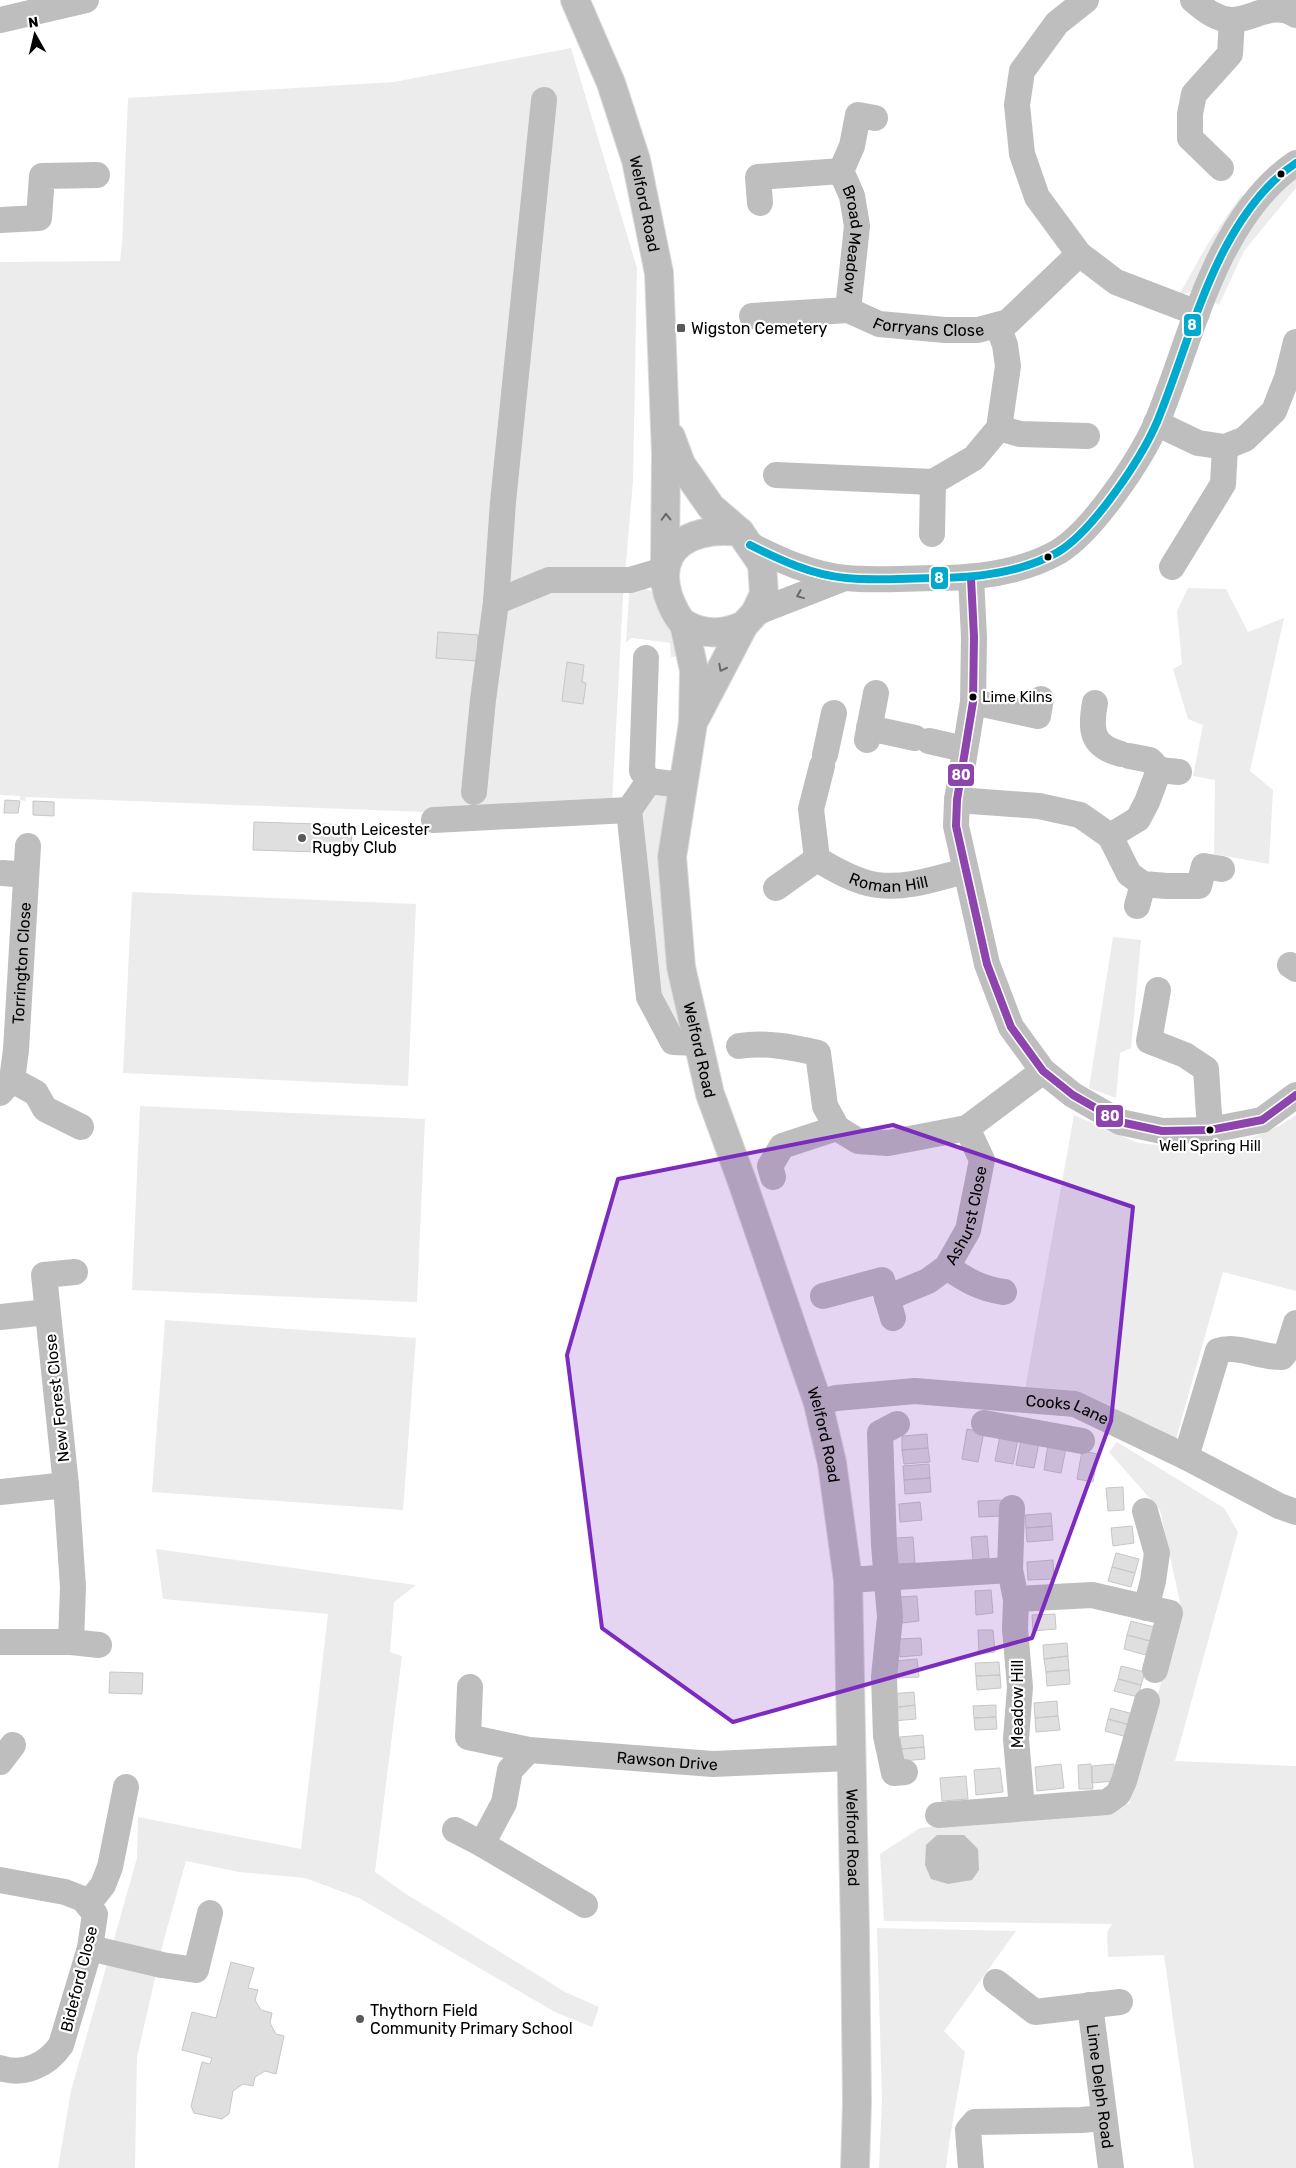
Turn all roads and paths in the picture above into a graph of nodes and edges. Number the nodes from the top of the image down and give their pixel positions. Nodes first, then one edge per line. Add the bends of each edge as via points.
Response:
1 (86, 0) edge
2 (575, 0) edge
3 (1086, 0) edge
4 (1192, 0) edge
5 (13, 12) edge
6 (1296, 14) edge
7 (1232, 20) junction
8 (544, 100) dead end
9 (875, 118) dead end
10 (1296, 164) edge
11 (1221, 168) dead end
12 (841, 171) junction
13 (97, 175) dead end
14 (760, 203) dead end
15 (0, 220) edge
16 (1079, 254) junction
17 (848, 310) junction
18 (1197, 313) junction
19 (752, 316) dead end
20 (998, 326) junction
21 (1296, 342) edge
22 (664, 419) junction
23 (1156, 424) junction
24 (998, 428) junction
25 (1087, 436) dead end
26 (1225, 447) junction
27 (776, 475) dead end
28 (932, 482) junction
29 (932, 534) dead end
30 (745, 539) junction
31 (665, 567) junction
32 (1172, 567) dead end
33 (845, 578) junction
34 (971, 578) junction
35 (630, 580) junction
36 (496, 602) junction
37 (677, 613) junction
38 (749, 619) junction
39 (646, 658) dead end
40 (876, 693) dead end
41 (1041, 699) dead end
42 (973, 702) junction
43 (1095, 703) dead end
44 (834, 707) dead end
45 (693, 723) junction
46 (964, 749) junction
47 (649, 781) junction
48 (682, 784) junction
49 (474, 792) dead end
50 (956, 800) junction
51 (629, 810) junction
52 (434, 820) dead end
53 (1110, 836) junction
54 (28, 846) dead end
55 (817, 859) junction
56 (1222, 870) dead end
57 (965, 871) junction
58 (776, 888) dead end
59 (1158, 990) dead end
60 (699, 1043) junction
61 (739, 1046) dead end
62 (1043, 1071) junction
63 (6, 1086) edge
64 (1296, 1095) edge
65 (81, 1128) dead end
66 (837, 1128) junction
67 (967, 1128) junction
68 (1210, 1130) junction
69 (773, 1177) dead end
70 (947, 1267) junction
71 (75, 1272) dead end
72 (1004, 1292) dead end
73 (823, 1296) dead end
74 (47, 1312) junction
75 (0, 1317) edge
76 (1296, 1323) edge
77 (1038, 1399) junction
78 (818, 1403) junction
79 (984, 1423) dead end
80 (897, 1424) dead end
81 (1034, 1432) junction
82 (1082, 1441) dead end
83 (1186, 1457) junction
84 (66, 1485) junction
85 (0, 1492) edge
86 (1012, 1508) dead end
87 (1145, 1511) dead end
88 (1296, 1512) edge
89 (1010, 1570) junction
90 (888, 1578) junction
91 (848, 1580) junction
92 (1016, 1599) junction
93 (1158, 1610) junction
94 (0, 1642) edge
95 (71, 1642) junction
96 (99, 1645) dead end
97 (1154, 1670) dead end
98 (470, 1687) dead end
99 (1147, 1700) dead end
100 (529, 1750) junction
101 (850, 1758) junction
102 (905, 1772) dead end
103 (126, 1787) dead end
104 (1022, 1808) junction
105 (938, 1816) dead end
106 (455, 1830) dead end
107 (482, 1844) junction
108 (0, 1880) edge
109 (88, 1904) junction
110 (585, 1905) dead end
111 (210, 1913) dead end
112 (90, 1948) junction
113 (996, 1982) dead end
114 (1120, 2002) dead end
115 (1090, 2005) junction
116 (0, 2068) edge
117 (1104, 2118) junction
118 (855, 2168) edge
119 (971, 2168) edge
120 (1111, 2168) edge

1 - 5 street
2 - 22 main road, Welford Road via 611,83 636,160 659,273
3 - 16 street via 1057,23 1022,70 1017,105 1022,154 1037,197
4 - 7 street via 1212,15
6 - 7 street via 1288,9 1266,10
7 - 11 street via 1230,54 1194,94 1190,114 1193,150
8 - 36 street
9 - 12 street, Broad Meadow via 858,115 852,146
10 - 18 street via 1288,168 1254,203 1236,226
12 - 14 street, Broad Meadow via 758,177
12 - 17 street, Broad Meadow via 852,196 857,226
13 - 15 street via 42,176 39,229
16 - 18 street via 1116,282
16 - 20 street, Forryans Close via 1008,322
17 - 19 street, Forryans Close
17 - 20 street, Forryans Close via 879,324 945,320 978,330
18 - 23 street
20 - 24 street via 1008,366
21 - 26 street via 1274,411 1245,439
22 - 30 main road, Welford Road via 681,464 711,507
31 -> 22 main road, Welford Road
23 - 26 street via 1198,443
23 - 34 street via 1115,493 1084,530 1058,552 1018,568
24 - 25 street via 1020,434
24 - 28 street via 974,458
26 - 32 street via 1222,484
27 - 28 street via 827,467
28 - 29 street
30 - 31 main road via 723,530 690,538 672,553
30 - 33 street via 797,567
30 - 38 main road via 762,564 764,594
31 - 35 street
31 - 37 main road via 665,584
33 - 34 street
33 -> 38 street
34 - 42 street
35 - 36 street via 549,580
35 - 37 street
36 - 49 street
37 - 38 main road via 708,633 729,632
37 - 45 main road, Welford Road via 694,670
38 -> 45 main road, Welford Road
39 - 47 street via 642,771
40 - 46 street via 868,734 922,739
41 - 42 street via 1038,716
42 - 46 street
43 - 53 street via 1091,726 1098,742 1108,751 1150,760 1169,771 1138,819
44 - 55 street via 813,784
45 - 48 main road, Welford Road
46 - 50 street
47 - 48 street
47 - 51 street
48 - 60 main road, Welford Road via 672,857 681,966
50 - 53 street via 1039,806 1080,815
50 - 57 street via 956,826
51 - 52 street
51 - 60 street via 649,997 673,1042
53 - 56 street via 1129,874 1149,892 1199,886 1204,866
54 - 63 street, Torrington Close via 14,874 16,1050
55 - 57 street, Roman Hill via 841,873 877,885 910,885
55 - 58 street
57 - 62 street via 987,964 1011,1027
59 - 68 street via 1149,1041 1186,1055 1206,1069
60 - 78 main road, Welford Road via 710,1094
61 - 66 street via 772,1044 818,1053 825,1106
62 - 67 street
62 - 68 street via 1073,1095 1120,1122 1162,1131
63 - 65 street, Torrington Close via 36,1093 45,1109
64 - 68 street via 1262,1120
66 - 67 street via 858,1141 888,1143
66 - 69 street via 782,1146 770,1166
67 - 70 street, Ashurst Close via 982,1160 968,1230
70 - 72 street via 968,1282
70 - 73 street, Ashurst Close via 928,1281 888,1298
71 - 74 street, New Forest Close via 44,1275
74 - 75 street, New Forest Close
74 - 84 street, New Forest Close
76 - 83 street via 1288,1349 1282,1357 1226,1348 1218,1351
77 - 78 street, Cooks Lane via 915,1391 836,1398
77 - 81 street
77 - 83 street, Cooks Lane via 1074,1404
78 - 91 main road, Welford Road via 832,1463
79 - 81 street, Cooks Lane
80 - 90 street via 880,1433
81 - 82 street, Cooks Lane
83 - 88 street, Cooks Lane
84 - 85 street, New Forest Close
84 - 95 street, New Forest Close via 73,1587
86 - 89 street, Meadow Hill
87 - 93 street via 1157,1553 1153,1581
89 - 90 street
89 - 92 street, Meadow Hill
90 - 91 street
90 - 102 street via 890,1617 884,1677 886,1736 894,1773
91 - 101 main road, Welford Road
92 - 93 street via 1092,1595
92 - 104 street, Meadow Hill via 1020,1687 1016,1739
93 - 97 street
94 - 95 street
95 - 96 street
98 - 100 street, Rawson Drive via 468,1737
99 - 104 street via 1118,1794 1107,1802
100 - 101 street, Rawson Drive via 713,1764
100 - 107 street via 510,1770 504,1804
101 - 118 main road, Welford Road via 856,2042
103 - 109 street, Bideford Close via 110,1867 103,1885
104 - 105 street
106 - 107 street
107 - 110 street
108 - 109 street, Bideford Close via 65,1892
109 - 112 street, Bideford Close via 95,1914
111 - 112 street via 196,1970
112 - 116 street, Bideford Close via 67,2029 52,2058 35,2067 18,2070
113 - 115 street, Lime Delph Road via 1035,2012
114 - 115 street, Lime Delph Road
115 - 117 street, Lime Delph Road
117 - 119 street via 975,2122 968,2130
117 - 120 street, Lime Delph Road

